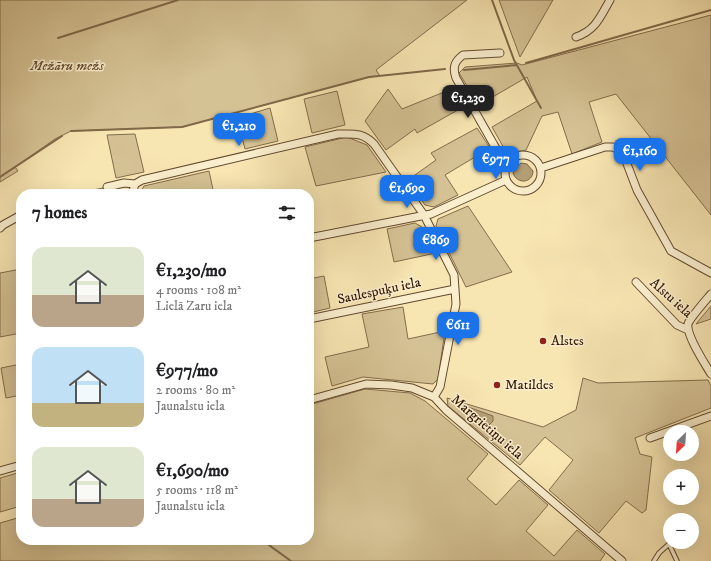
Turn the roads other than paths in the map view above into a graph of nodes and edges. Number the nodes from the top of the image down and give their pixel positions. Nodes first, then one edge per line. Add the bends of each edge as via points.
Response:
1 (610, 0) edge
2 (576, 37) dead end
3 (500, 53) dead end
4 (507, 163) junction
5 (541, 168) junction
6 (506, 180) junction
7 (135, 184) junction
8 (106, 187) dead end
9 (134, 189) edge
10 (424, 216) junction
11 (16, 219) edge
12 (0, 228) edge
13 (314, 237) edge
14 (711, 273) edge
15 (636, 282) dead end
16 (455, 289) junction
17 (711, 294) edge
18 (314, 318) edge
19 (688, 330) junction
20 (711, 374) edge
21 (434, 397) junction
22 (314, 399) edge
23 (711, 416) edge
24 (650, 438) dead end
25 (16, 466) edge
26 (0, 471) edge
27 (622, 561) edge
28 (654, 561) edge
29 (677, 561) edge

1 - 2 street via 593,27
3 - 4 street via 463,55 455,63 453,71 502,159
4 - 5 street via 522,154 537,161
4 - 6 street
5 - 6 street via 542,178 537,186 529,191 511,187
5 - 14 street via 605,147 619,150 624,156 637,190 671,251
6 - 10 street
7 - 8 street via 124,183
7 - 9 street
7 - 10 street via 142,180 338,134 359,134 374,144
10 - 13 street
10 - 16 street via 454,275
11 - 12 street
15 - 19 street, Alstu iela via 677,324
16 - 18 street, Saulespuķu iela
16 - 21 street via 456,304 440,387
17 - 19 street via 688,323
19 - 20 street, Alstu iela
21 - 22 street, Margrietiņu iela via 412,388 366,384
21 - 27 street, Margrietiņu iela
23 - 24 street
25 - 26 street
28 - 29 lane via 669,544

